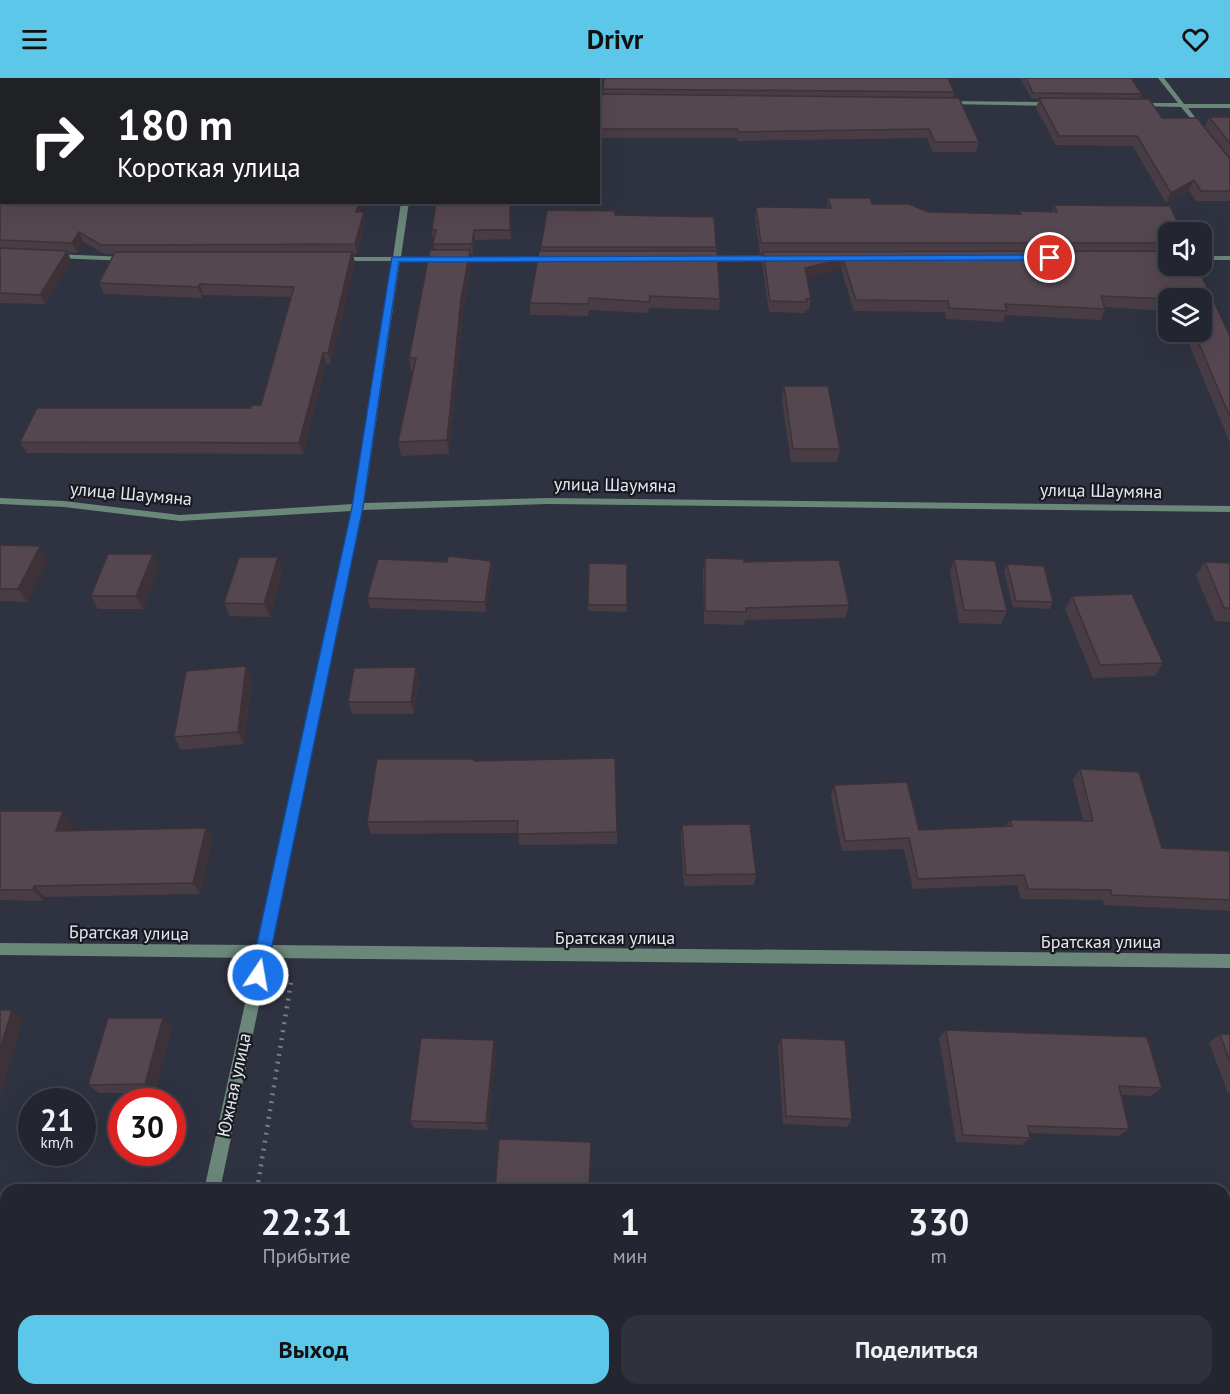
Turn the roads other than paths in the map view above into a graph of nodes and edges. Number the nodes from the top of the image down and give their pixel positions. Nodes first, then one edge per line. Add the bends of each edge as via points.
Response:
1 (1161, 78) edge
2 (933, 103) edge
3 (1064, 104) edge
4 (1124, 105) edge
5 (1184, 105) junction
6 (1230, 106) edge
7 (1204, 132) edge
8 (405, 204) edge
9 (47, 255) edge
10 (790, 258) edge
11 (1212, 258) edge
12 (1230, 258) edge
13 (140, 259) edge
14 (325, 259) edge
15 (395, 259) junction
16 (566, 259) edge
17 (696, 259) edge
18 (0, 501) edge
19 (357, 507) junction
20 (1230, 509) edge
21 (0, 949) edge
22 (262, 953) junction
23 (1230, 961) edge
24 (213, 1184) edge

1 - 5 street
2 - 3 street
4 - 5 street
5 - 6 street
5 - 7 street
8 - 15 street, Южная улица
9 - 13 street
10 - 17 street
11 - 12 street
14 - 15 street
15 - 16 street
15 - 19 street, Южная улица
18 - 19 street, улица Шаумяна via 64,504 180,518
19 - 20 street, улица Шаумяна via 549,501
19 - 22 street, Южная улица
21 - 22 street, Братская улица
22 - 23 street, Братская улица
22 - 24 street, Южная улица

